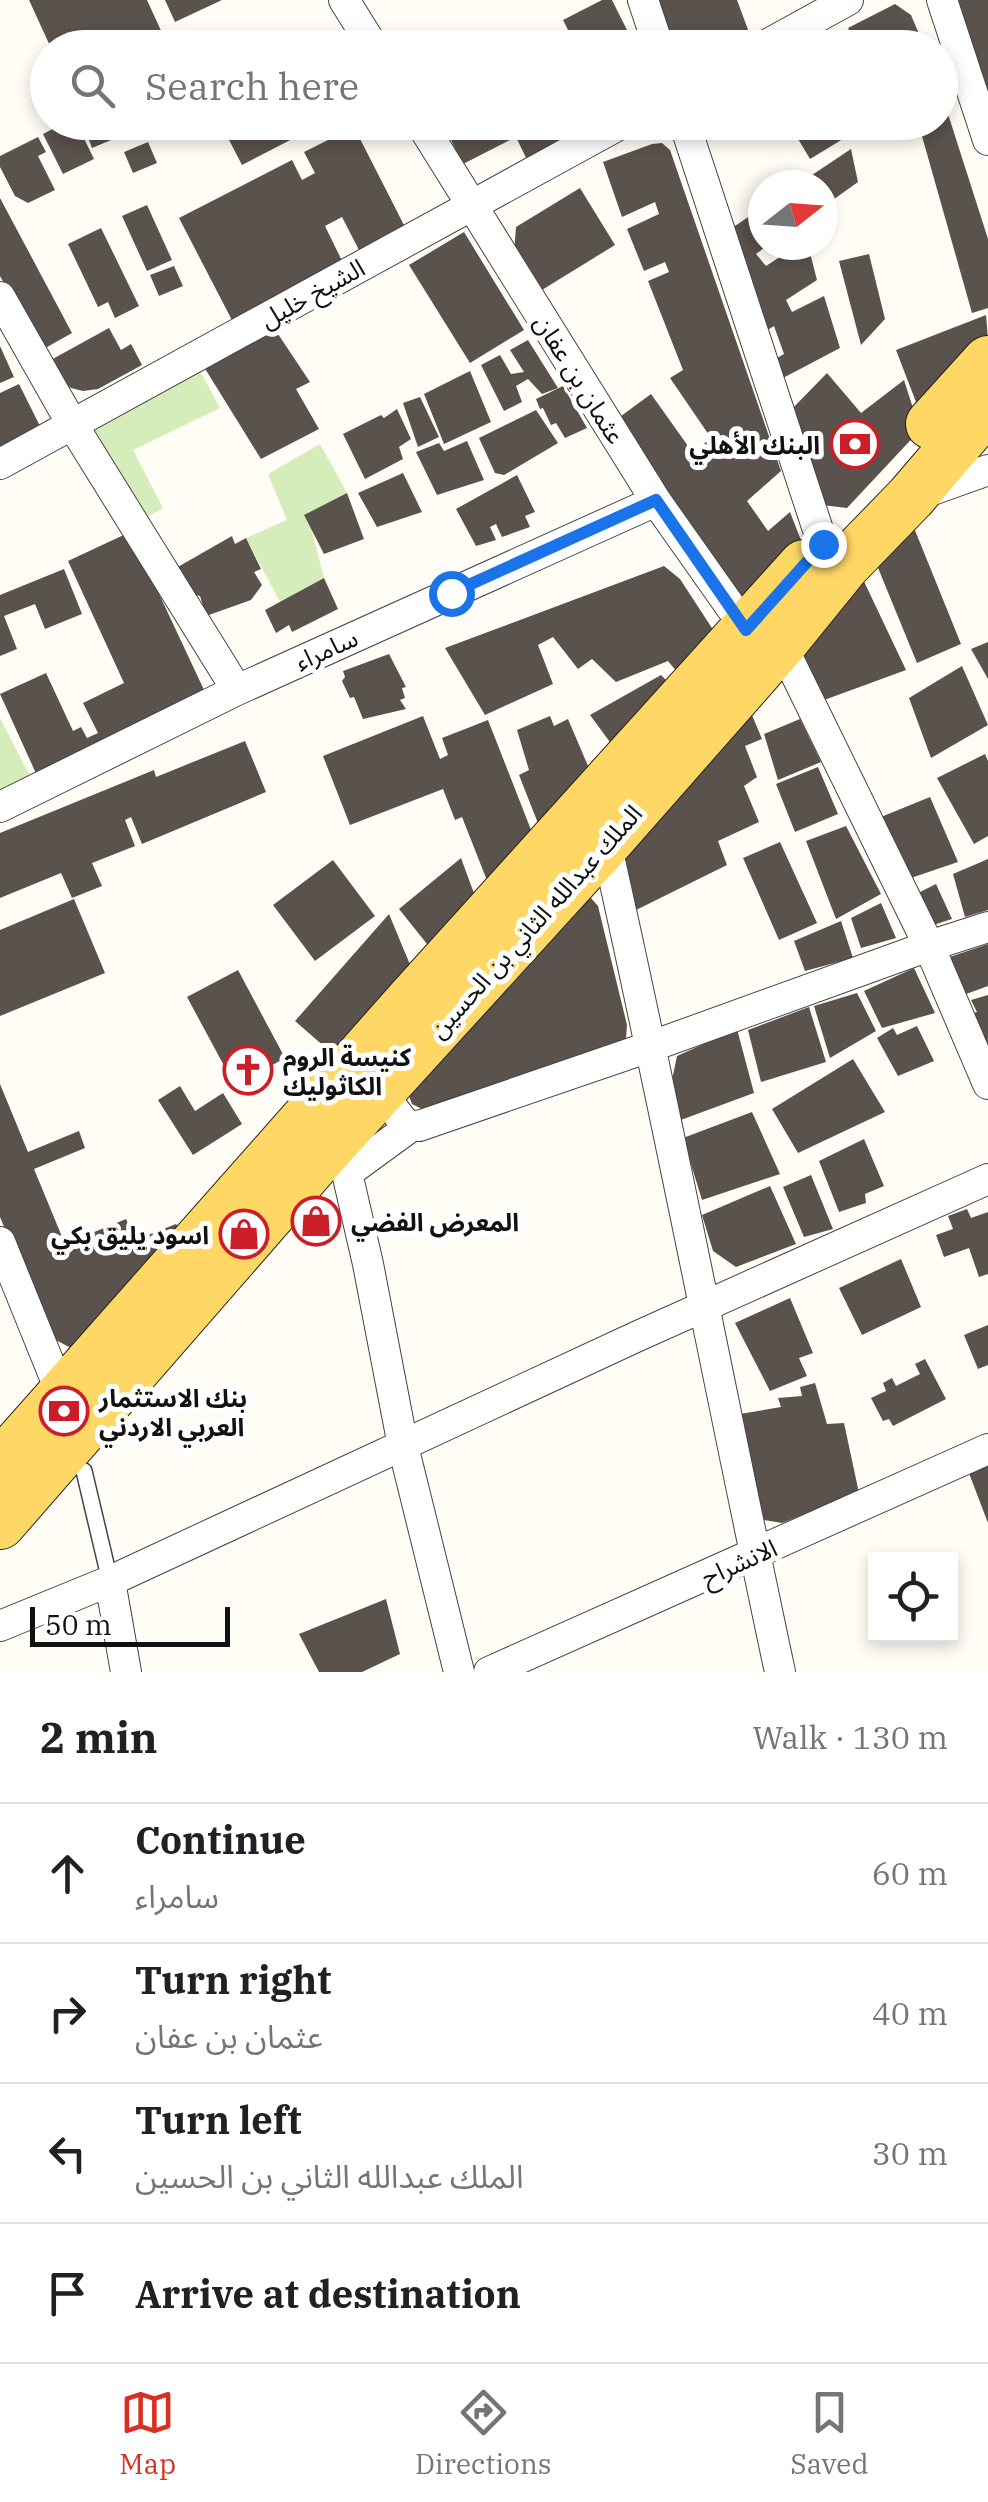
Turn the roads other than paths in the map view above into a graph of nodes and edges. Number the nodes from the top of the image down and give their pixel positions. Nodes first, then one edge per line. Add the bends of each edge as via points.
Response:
1 (344, 0) edge
2 (643, 0) edge
3 (848, 0) edge
4 (942, 0) edge
5 (363, 30) edge
6 (653, 30) edge
7 (794, 30) edge
8 (952, 30) edge
9 (958, 49) edge
10 (431, 140) edge
11 (591, 140) edge
12 (690, 140) edge
13 (988, 140) edge
14 (472, 206) junction
15 (0, 297) edge
16 (988, 361) edge
17 (988, 406) edge
18 (72, 424) junction
19 (0, 464) edge
20 (988, 470) edge
21 (911, 498) junction
22 (656, 500) junction
23 (823, 544) junction
24 (764, 637) junction
25 (237, 690) junction
26 (0, 808) edge
27 (606, 843) junction
28 (988, 927) edge
29 (929, 946) junction
30 (652, 1046) junction
31 (988, 1084) edge
32 (395, 1109) junction
33 (337, 1160) junction
34 (988, 1179) edge
35 (0, 1242) edge
36 (704, 1308) junction
37 (76, 1431) junction
38 (403, 1446) junction
39 (988, 1450) edge
40 (0, 1465) edge
41 (0, 1524) edge
42 (755, 1555) junction
43 (110, 1580) junction
44 (0, 1626) edge
45 (126, 1672) edge
46 (458, 1672) edge
47 (489, 1672) edge
48 (780, 1672) edge

1 - 5 street
2 - 6 street
3 - 7 street
4 - 8 street
9 - 13 street
10 - 14 street, عثمان بن عفان
11 - 14 street, الشيخ خليل
12 - 23 street
14 - 18 street, الشيخ خليل
14 - 22 street, عثمان بن عفان
15 - 18 street
16 - 23 main road, الملك عبدالله الثاني بن الحسين
17 - 21 main road, الملك عبدالله الثاني بن الحسين
18 - 19 street, الشيخ خليل
18 - 25 street
20 - 21 street
21 - 24 main road, الملك عبدالله الثاني بن الحسين
22 - 24 street, عثمان بن عفان
22 - 25 street, سامراء
23 - 24 main road, الملك عبدالله الثاني بن الحسين
24 - 27 main road, الملك عبدالله الثاني بن الحسين
24 - 29 street, عثمان بن عفان
24 - 37 main road, الملك عبدالله الثاني بن الحسين via 425,985
25 - 26 street, سامراء
27 - 30 street
27 - 32 main road, الملك عبدالله الثاني بن الحسين
28 - 29 street
29 - 30 street
29 - 31 street, عثمان بن عفان
30 - 32 street via 419,1126
30 - 36 street
32 - 33 main road, الملك عبدالله الثاني بن الحسين
33 - 37 main road, الملك عبدالله الثاني بن الحسين
33 - 38 street via 368,1264
34 - 36 street
35 - 37 street
36 - 38 street
36 - 42 street
37 - 40 main road, الملك عبدالله الثاني بن الحسين
37 - 41 main road, الملك عبدالله الثاني بن الحسين
37 - 43 lane
38 - 43 street
38 - 46 street
39 - 42 street, الانشراح
42 - 47 street, الانشراح
42 - 48 street
43 - 44 street
43 - 45 street

